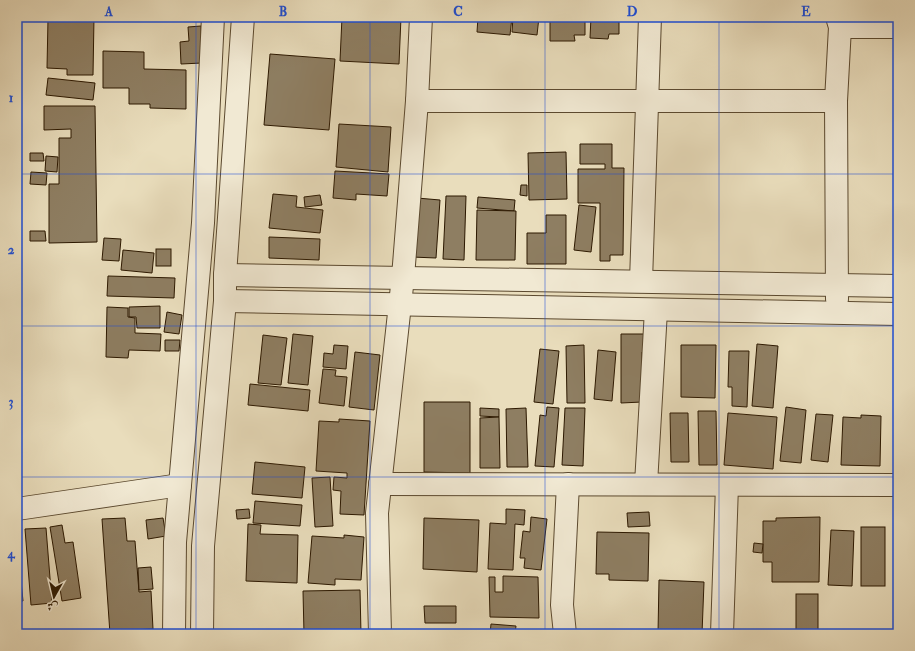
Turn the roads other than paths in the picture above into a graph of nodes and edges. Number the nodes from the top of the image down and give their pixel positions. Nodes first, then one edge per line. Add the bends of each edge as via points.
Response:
1 (213, 17) edge
2 (243, 17) edge
3 (421, 17) edge
4 (650, 17) edge
5 (839, 22) edge
6 (898, 27) edge
7 (417, 101) junction
8 (836, 101) junction
9 (647, 102) junction
10 (225, 275) junction
11 (297, 276) junction
12 (403, 277) junction
13 (641, 281) junction
14 (836, 285) junction
15 (898, 286) edge
16 (254, 302) junction
17 (399, 305) junction
18 (656, 310) junction
19 (224, 311) junction
20 (837, 313) junction
21 (898, 314) edge
22 (191, 362) junction
23 (380, 484) junction
24 (568, 484) junction
25 (646, 484) junction
26 (727, 485) junction
27 (898, 485) edge
28 (208, 487) junction
29 (180, 494) junction
30 (17, 509) edge
31 (174, 634) edge
32 (202, 634) edge
33 (380, 634) edge
34 (565, 634) edge
35 (722, 634) edge

1 - 22 street via 203,223
2 - 10 street
3 - 7 street
4 - 9 street
5 - 6 street
5 - 8 street
7 - 9 street
7 - 12 street
8 - 9 street
8 - 14 street
9 - 13 street
10 - 11 street
10 - 19 street
11 - 12 street
11 - 16 street
12 - 13 street
12 - 17 street
13 - 14 street
14 - 15 street
14 - 20 street
16 - 17 street
16 - 19 street
17 - 18 street
17 - 23 street
18 - 20 street
18 - 25 street
19 - 22 street
19 - 28 street
20 - 21 street
22 - 29 street
23 - 24 street
23 - 33 street via 377,513
24 - 25 street
24 - 34 street via 562,605
25 - 26 street
26 - 27 street
26 - 35 street
28 - 29 street
28 - 32 street via 203,546
29 - 30 street
29 - 31 street via 175,542

